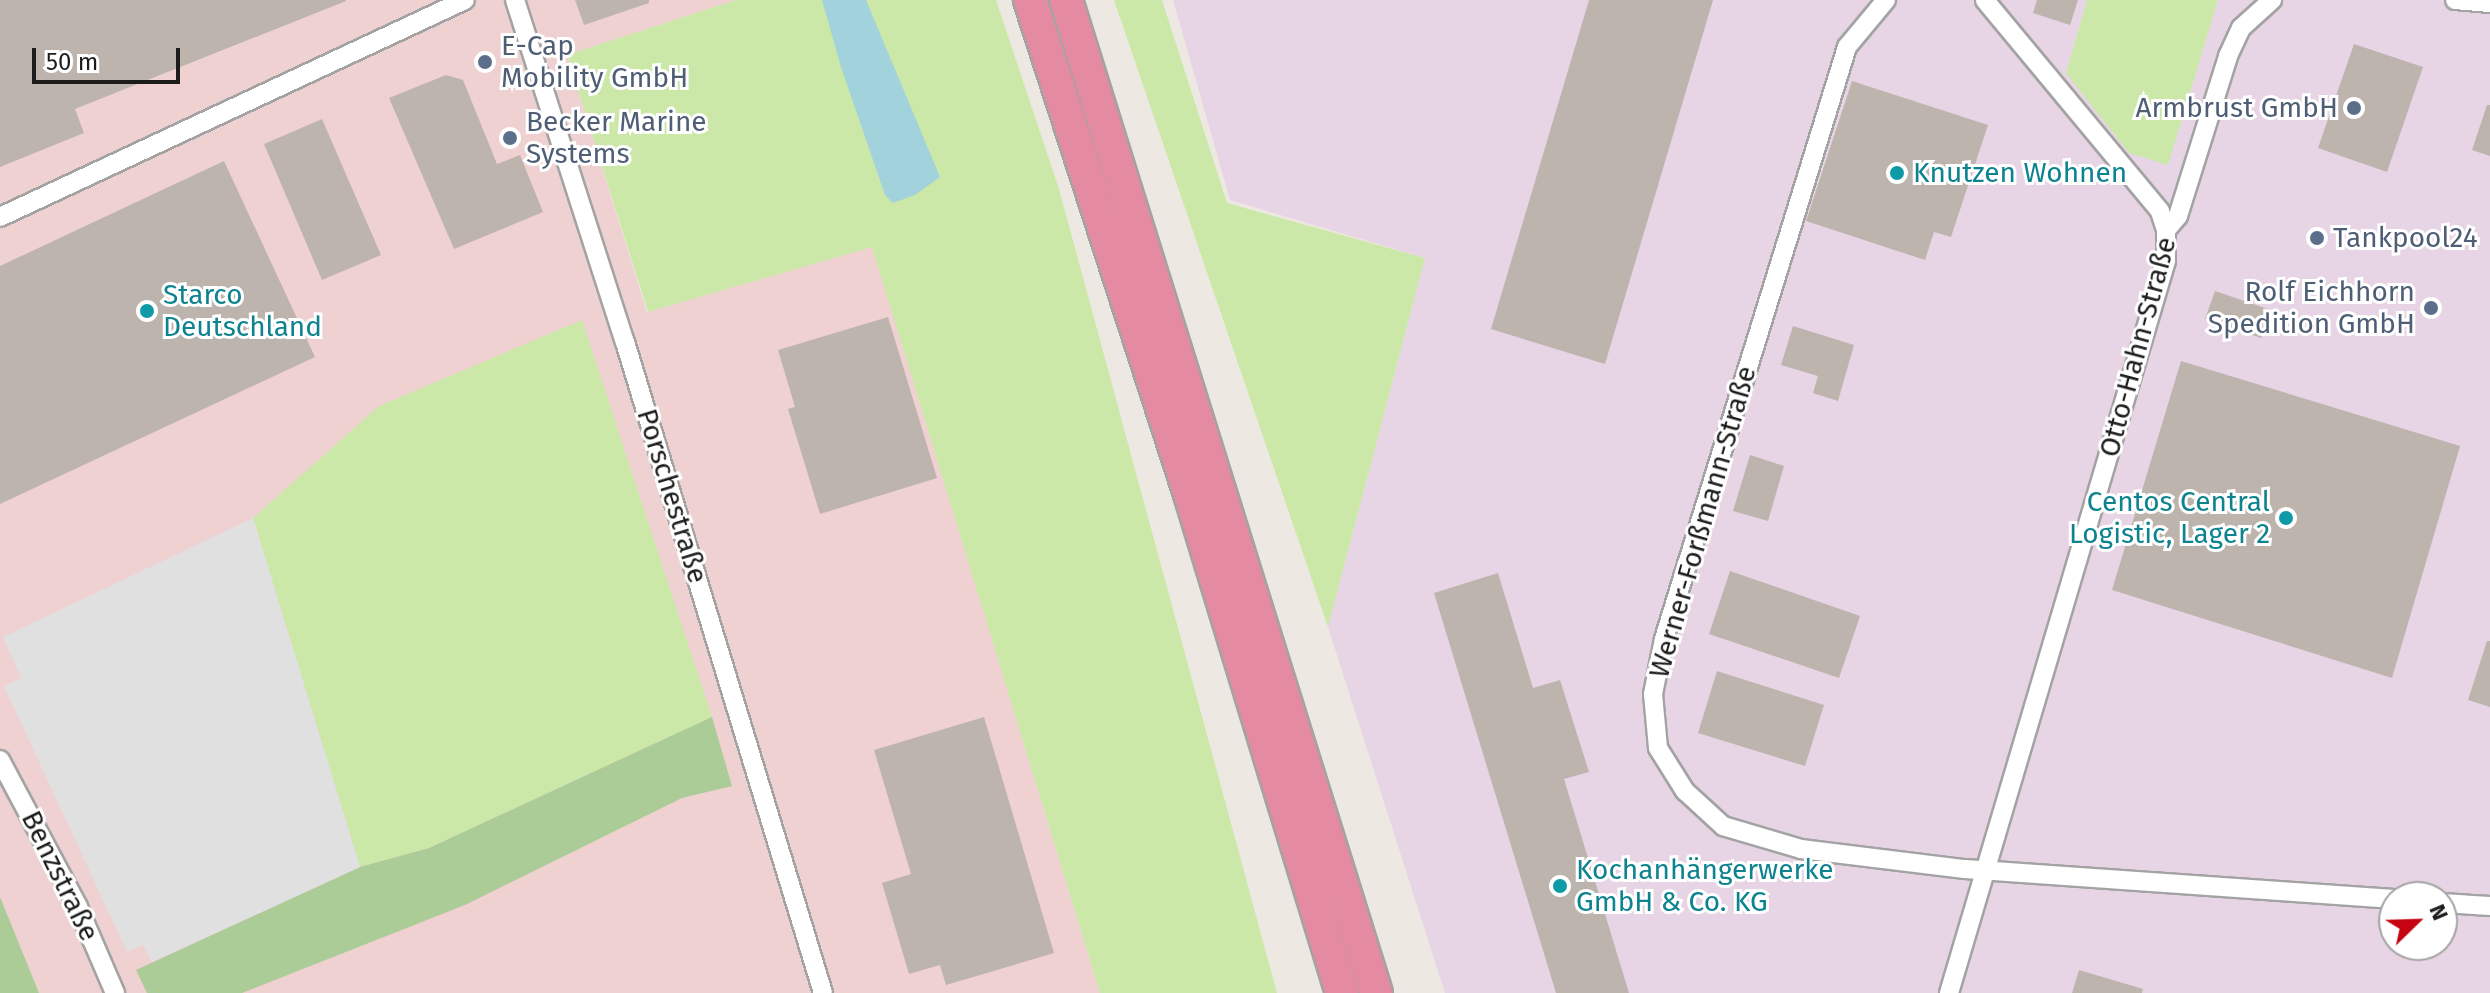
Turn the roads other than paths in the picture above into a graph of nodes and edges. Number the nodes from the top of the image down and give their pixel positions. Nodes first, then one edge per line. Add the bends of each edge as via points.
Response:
1 (465, 0) edge
2 (515, 0) edge
3 (1030, 0) edge
4 (1066, 0) edge
5 (1886, 0) edge
6 (1985, 0) edge
7 (2272, 0) edge
8 (2455, 0) edge
9 (2490, 3) edge
10 (0, 217) edge
11 (2166, 230) junction
12 (0, 760) edge
13 (1988, 869) junction
14 (2378, 898) edge
15 (2458, 904) edge
16 (2490, 906) edge
17 (115, 993) edge
18 (823, 993) edge
19 (1342, 993) edge
20 (1376, 993) edge
21 (1949, 993) edge

1 - 10 street
2 - 18 street, Porschestraße
3 - 19 highway via 1190,494
4 - 20 highway
5 - 13 street, Werner-Forßmann-Straße via 1847,47 1664,639 1653,694 1658,748 1685,791 1723,826 1801,849
6 - 11 street via 2160,211
7 - 11 street, Otto-Hahn-Straße via 2241,28 2228,56 2178,216
8 - 9 street
11 - 13 street, Otto-Hahn-Straße via 2166,261
12 - 17 street, Benzstraße via 78,907
13 - 14 street, Werner-Forßmann-Straße
13 - 21 street, Otto-Hahn-Straße
15 - 16 street

